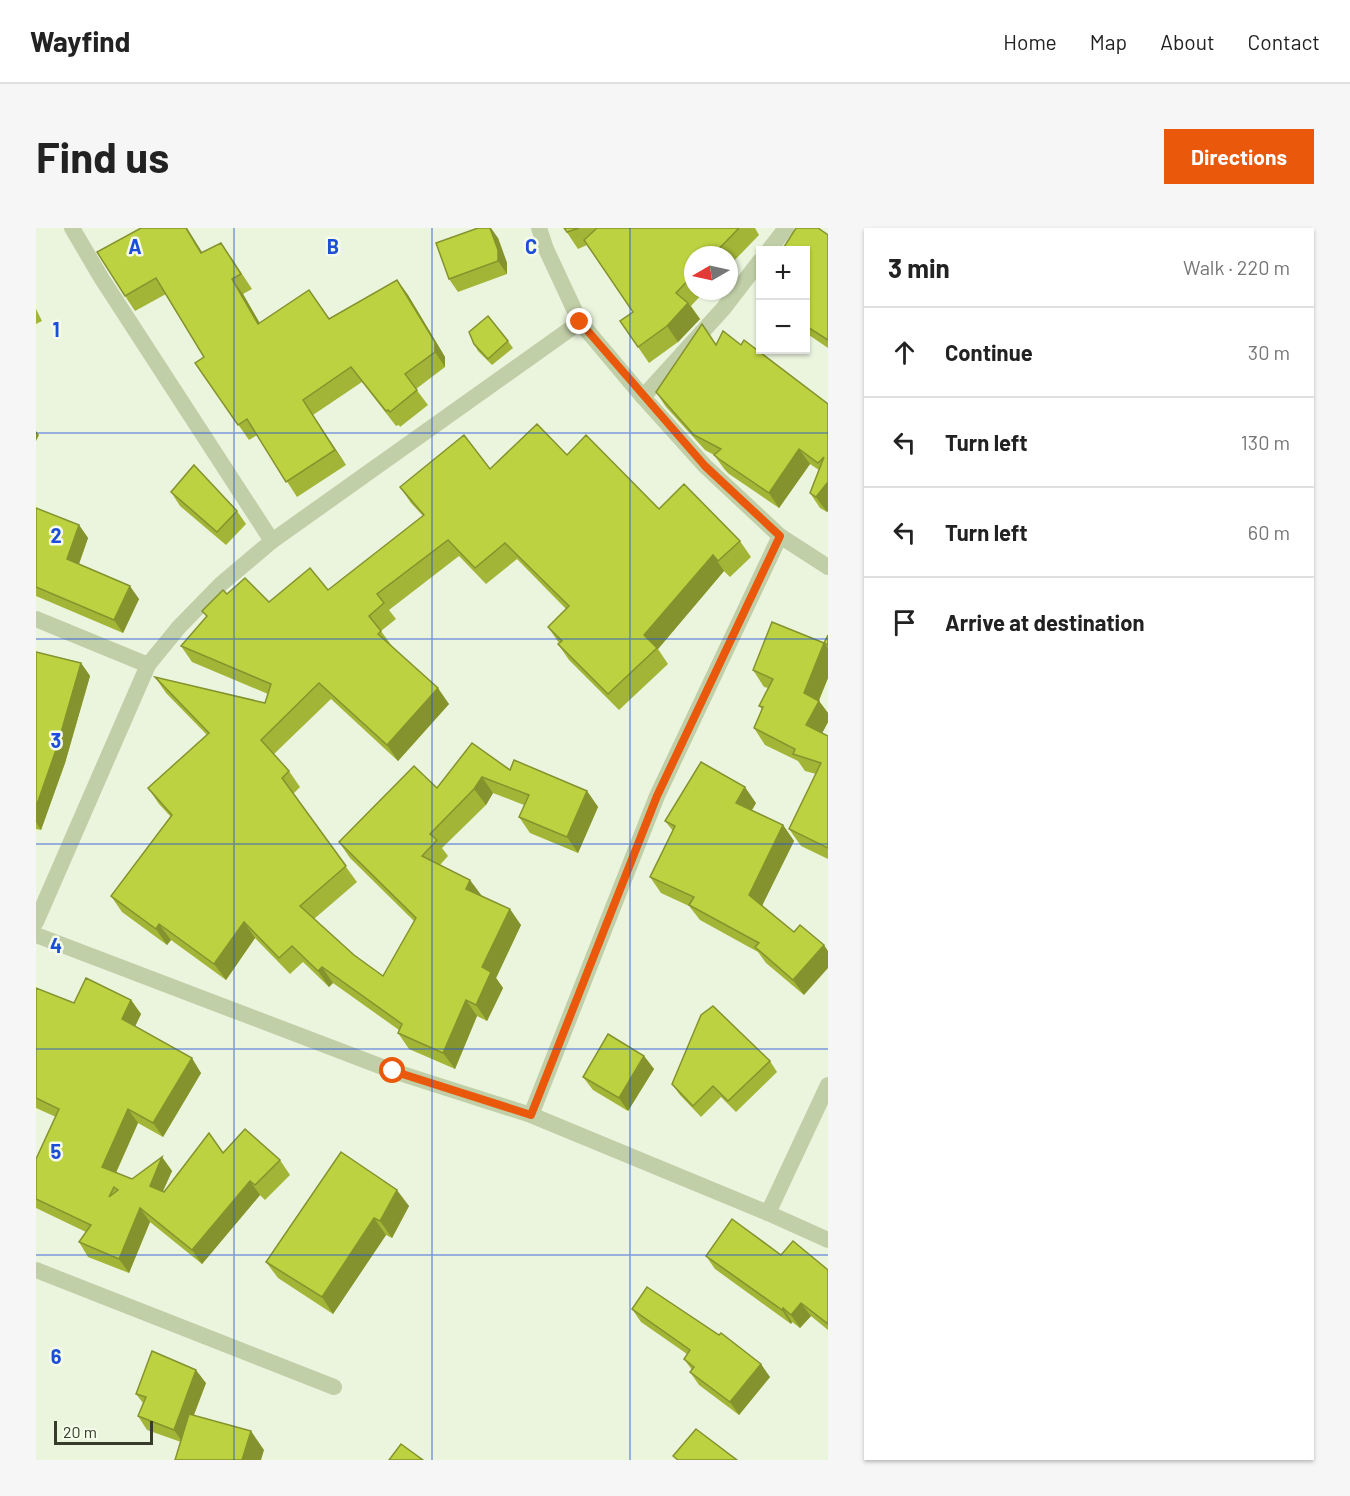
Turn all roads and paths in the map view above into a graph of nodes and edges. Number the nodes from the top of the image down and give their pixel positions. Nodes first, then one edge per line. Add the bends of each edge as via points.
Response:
1 (72, 228) edge
2 (539, 228) edge
3 (786, 228) edge
4 (771, 246) edge
5 (756, 266) edge
6 (580, 322) junction
7 (643, 397) junction
8 (780, 536) junction
9 (272, 541) junction
10 (828, 567) edge
11 (36, 619) edge
12 (148, 665) junction
13 (36, 922) edge
14 (36, 935) edge
15 (828, 1085) edge
16 (531, 1115) junction
17 (768, 1213) junction
18 (828, 1240) edge
19 (36, 1269) edge
20 (334, 1387) dead end

1 - 9 street
2 - 6 street
3 - 4 street
5 - 7 street via 723,309
6 - 7 street
6 - 9 street
7 - 8 street via 705,466
8 - 10 street
8 - 16 street via 657,796
9 - 12 street via 221,584
11 - 12 street
12 - 13 street
14 - 16 street via 393,1071
15 - 17 street
16 - 17 street
17 - 18 street
19 - 20 street

